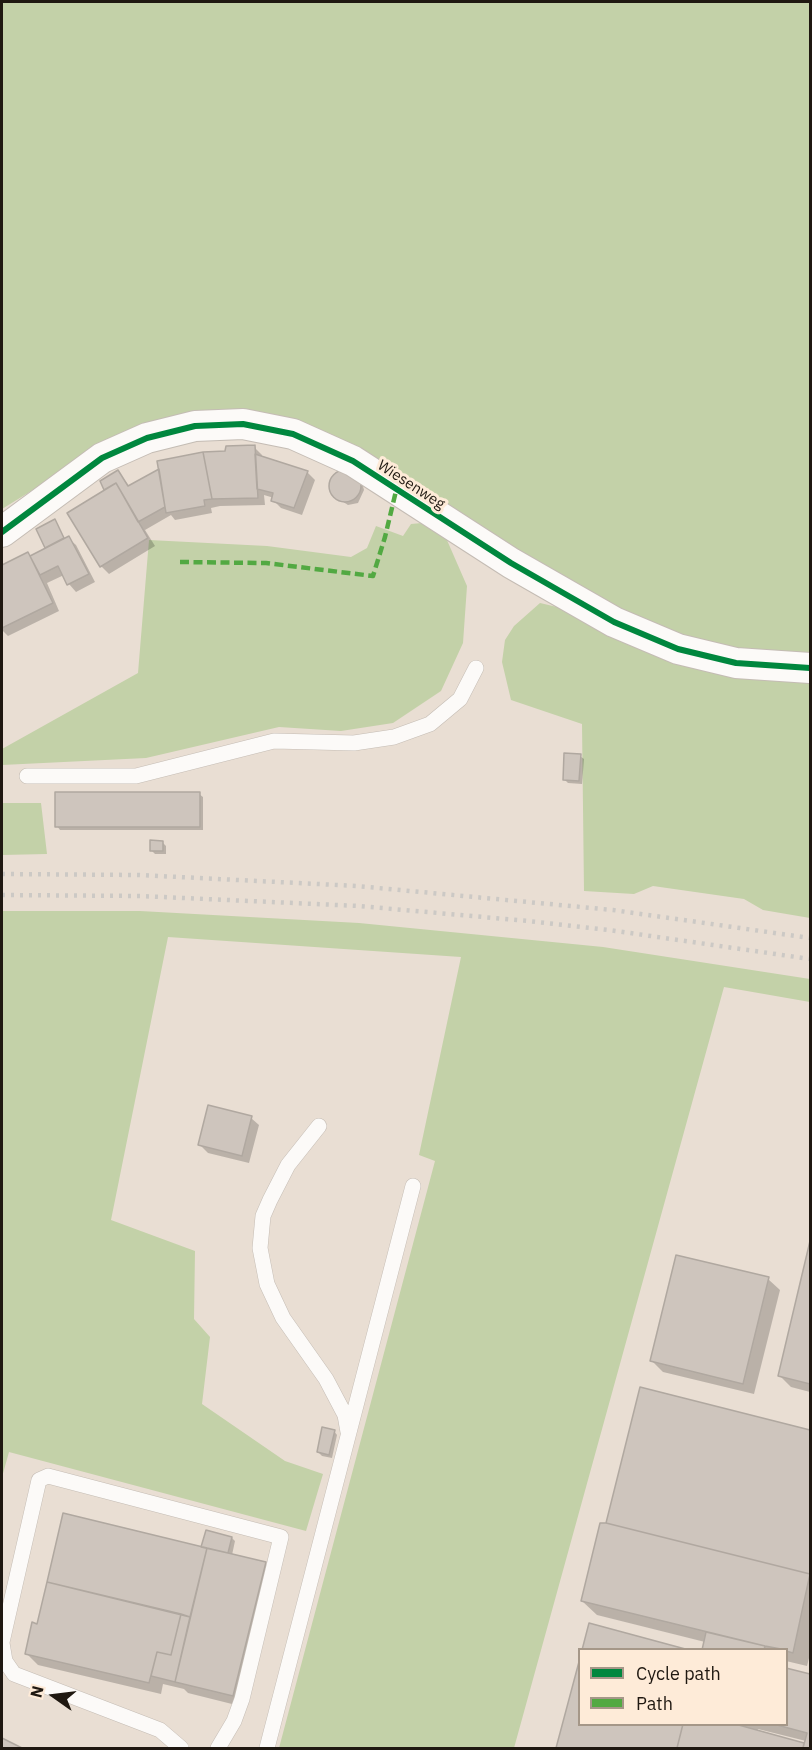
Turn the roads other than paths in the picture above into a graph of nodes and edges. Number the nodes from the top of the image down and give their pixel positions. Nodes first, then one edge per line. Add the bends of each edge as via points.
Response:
1 (2, 532) edge
2 (476, 668) dead end
3 (810, 668) edge
4 (27, 776) dead end
5 (319, 1126) dead end
6 (413, 1186) dead end
7 (349, 1438) junction
8 (2, 1642) edge
9 (181, 1749) edge
10 (218, 1749) edge
11 (267, 1749) edge

1 - 3 street, Wiesenweg via 102,458 147,438 195,426 243,424 293,435 353,461 510,563 614,622 678,649 736,663
2 - 4 lane via 460,699 430,724 394,737 354,743 274,741 136,776
5 - 7 lane via 288,1165 270,1200 263,1216 260,1248 267,1284 283,1318 331,1388 345,1416
6 - 7 lane
7 - 11 lane
8 - 9 lane via 5,1661 14,1674 160,1730
8 - 10 lane via 39,1480 48,1476 281,1537 242,1700

